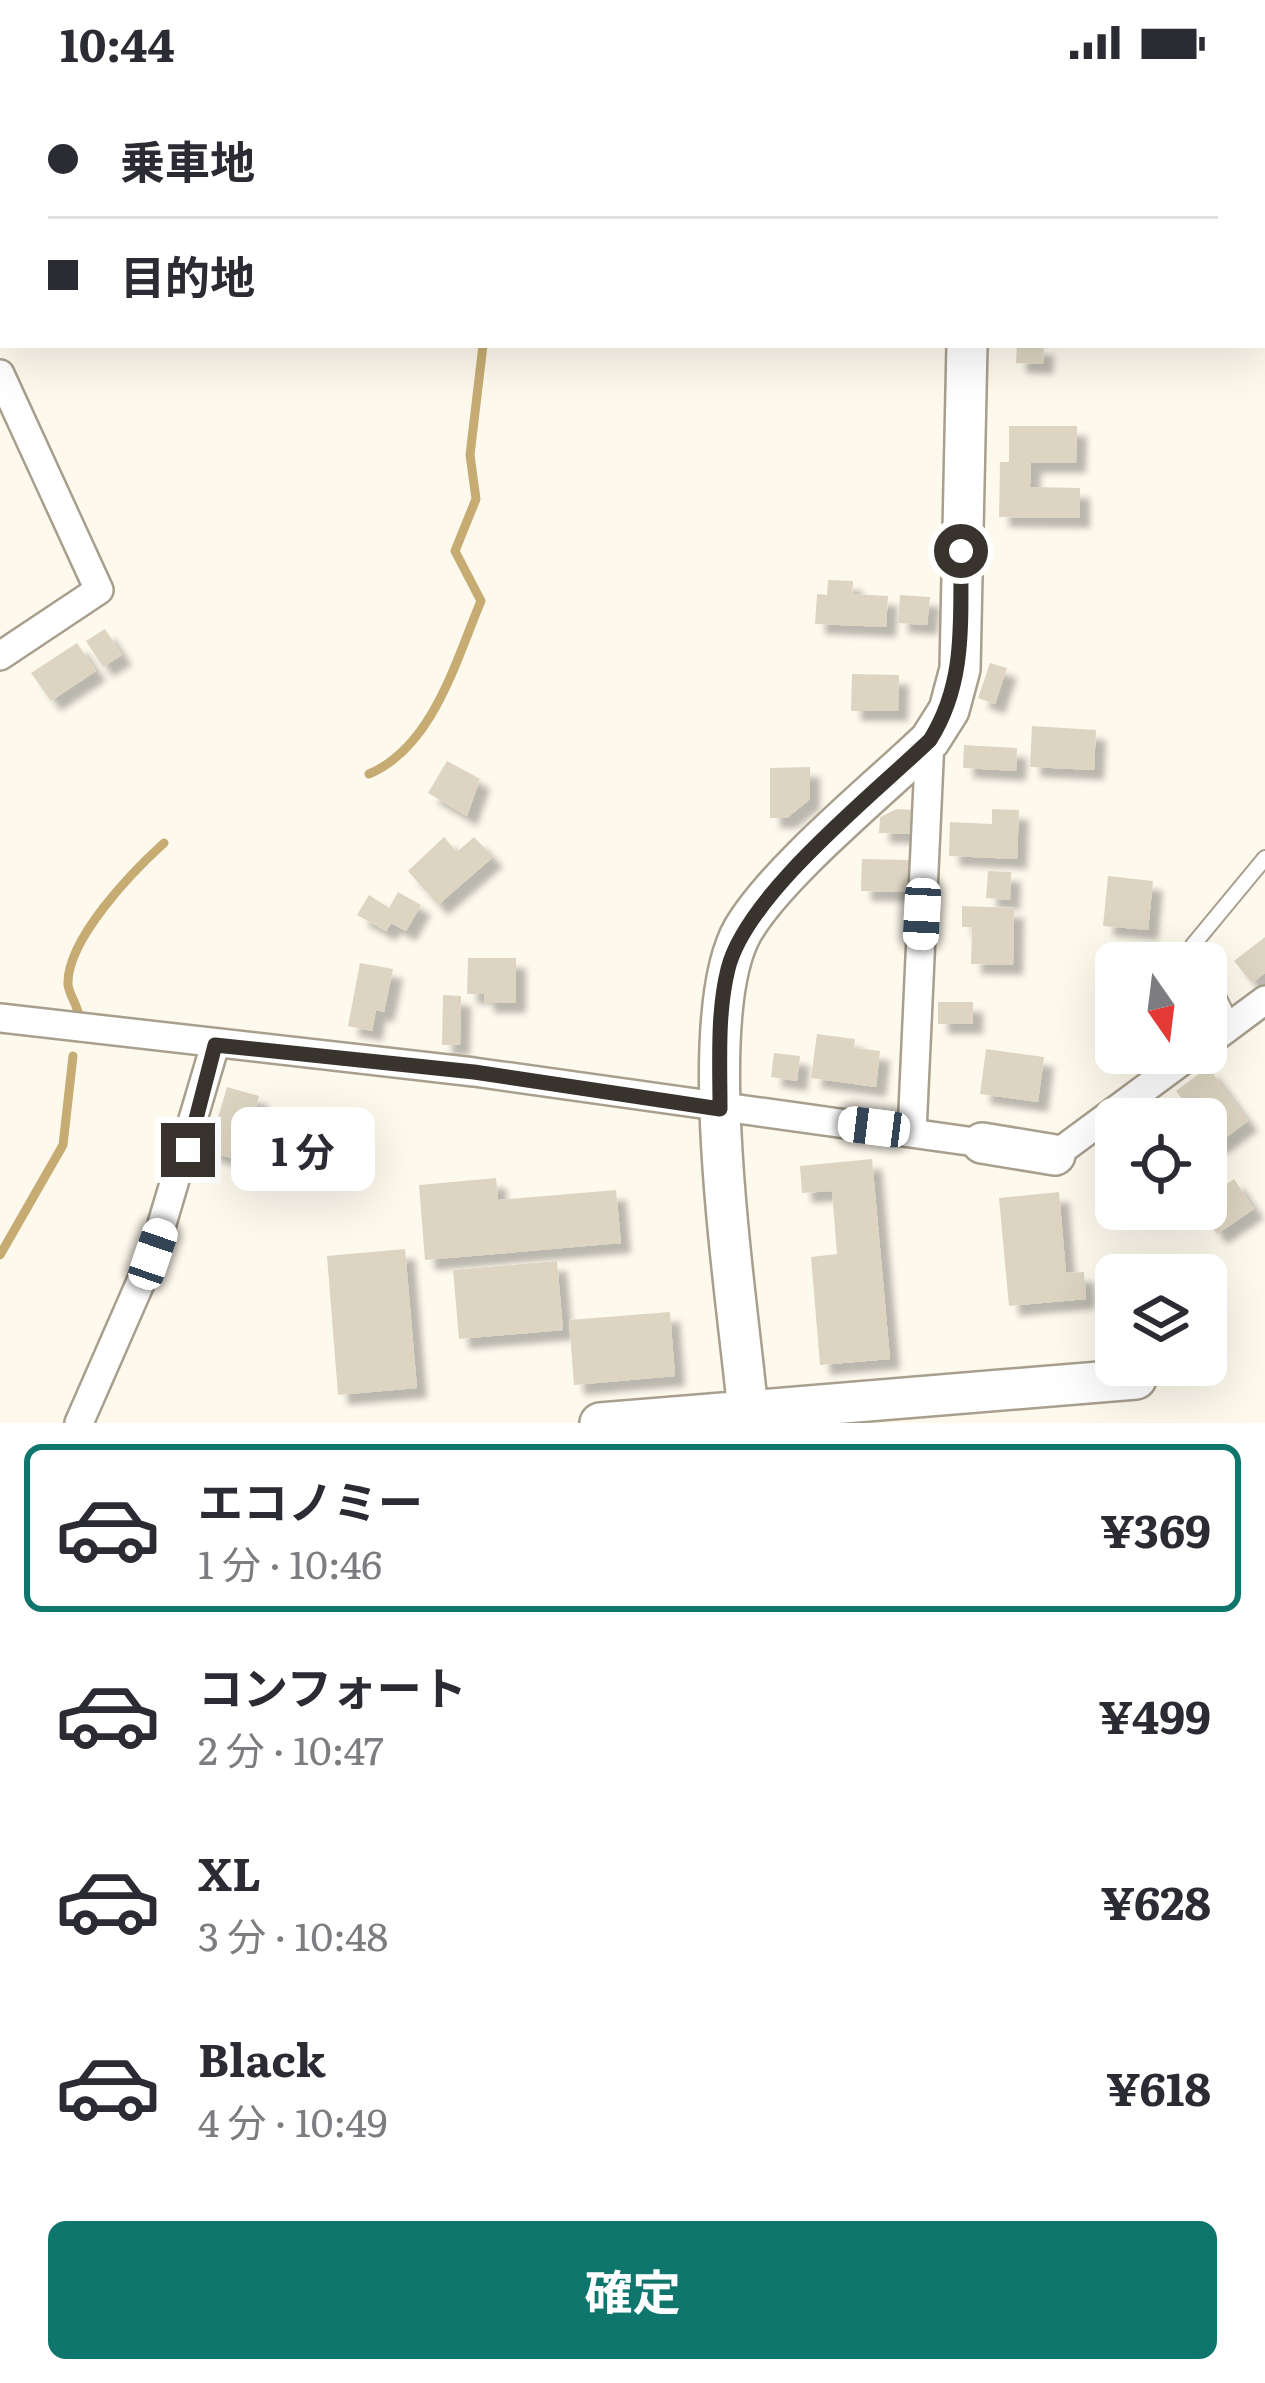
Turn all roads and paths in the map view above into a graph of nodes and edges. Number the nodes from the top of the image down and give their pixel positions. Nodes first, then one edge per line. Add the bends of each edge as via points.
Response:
1 (967, 348) edge
2 (0, 374) edge
3 (0, 656) edge
4 (930, 740) junction
5 (1265, 858) edge
6 (1195, 942) edge
7 (1265, 1000) edge
8 (1227, 1014) edge
9 (0, 1018) edge
10 (1232, 1024) junction
11 (1227, 1028) edge
12 (215, 1045) junction
13 (1165, 1074) edge
14 (720, 1109) junction
15 (912, 1132) junction
16 (982, 1143) joint
17 (1055, 1155) joint
18 (1095, 1383) edge
19 (749, 1416) edge
20 (79, 1423) edge
21 (600, 1423) edge

1 - 4 street via 959,669 949,710
2 - 3 street via 99,590
4 - 14 street via 742,932 728,969
4 - 15 street
5 - 6 lane
7 - 10 street
8 - 10 lane
9 - 12 street
10 - 11 street
12 - 14 street
12 - 20 street via 153,1254
13 - 17 street
14 - 15 street
14 - 19 street
15 - 16 street
16 - 17 street
18 - 19 street
19 - 21 street

